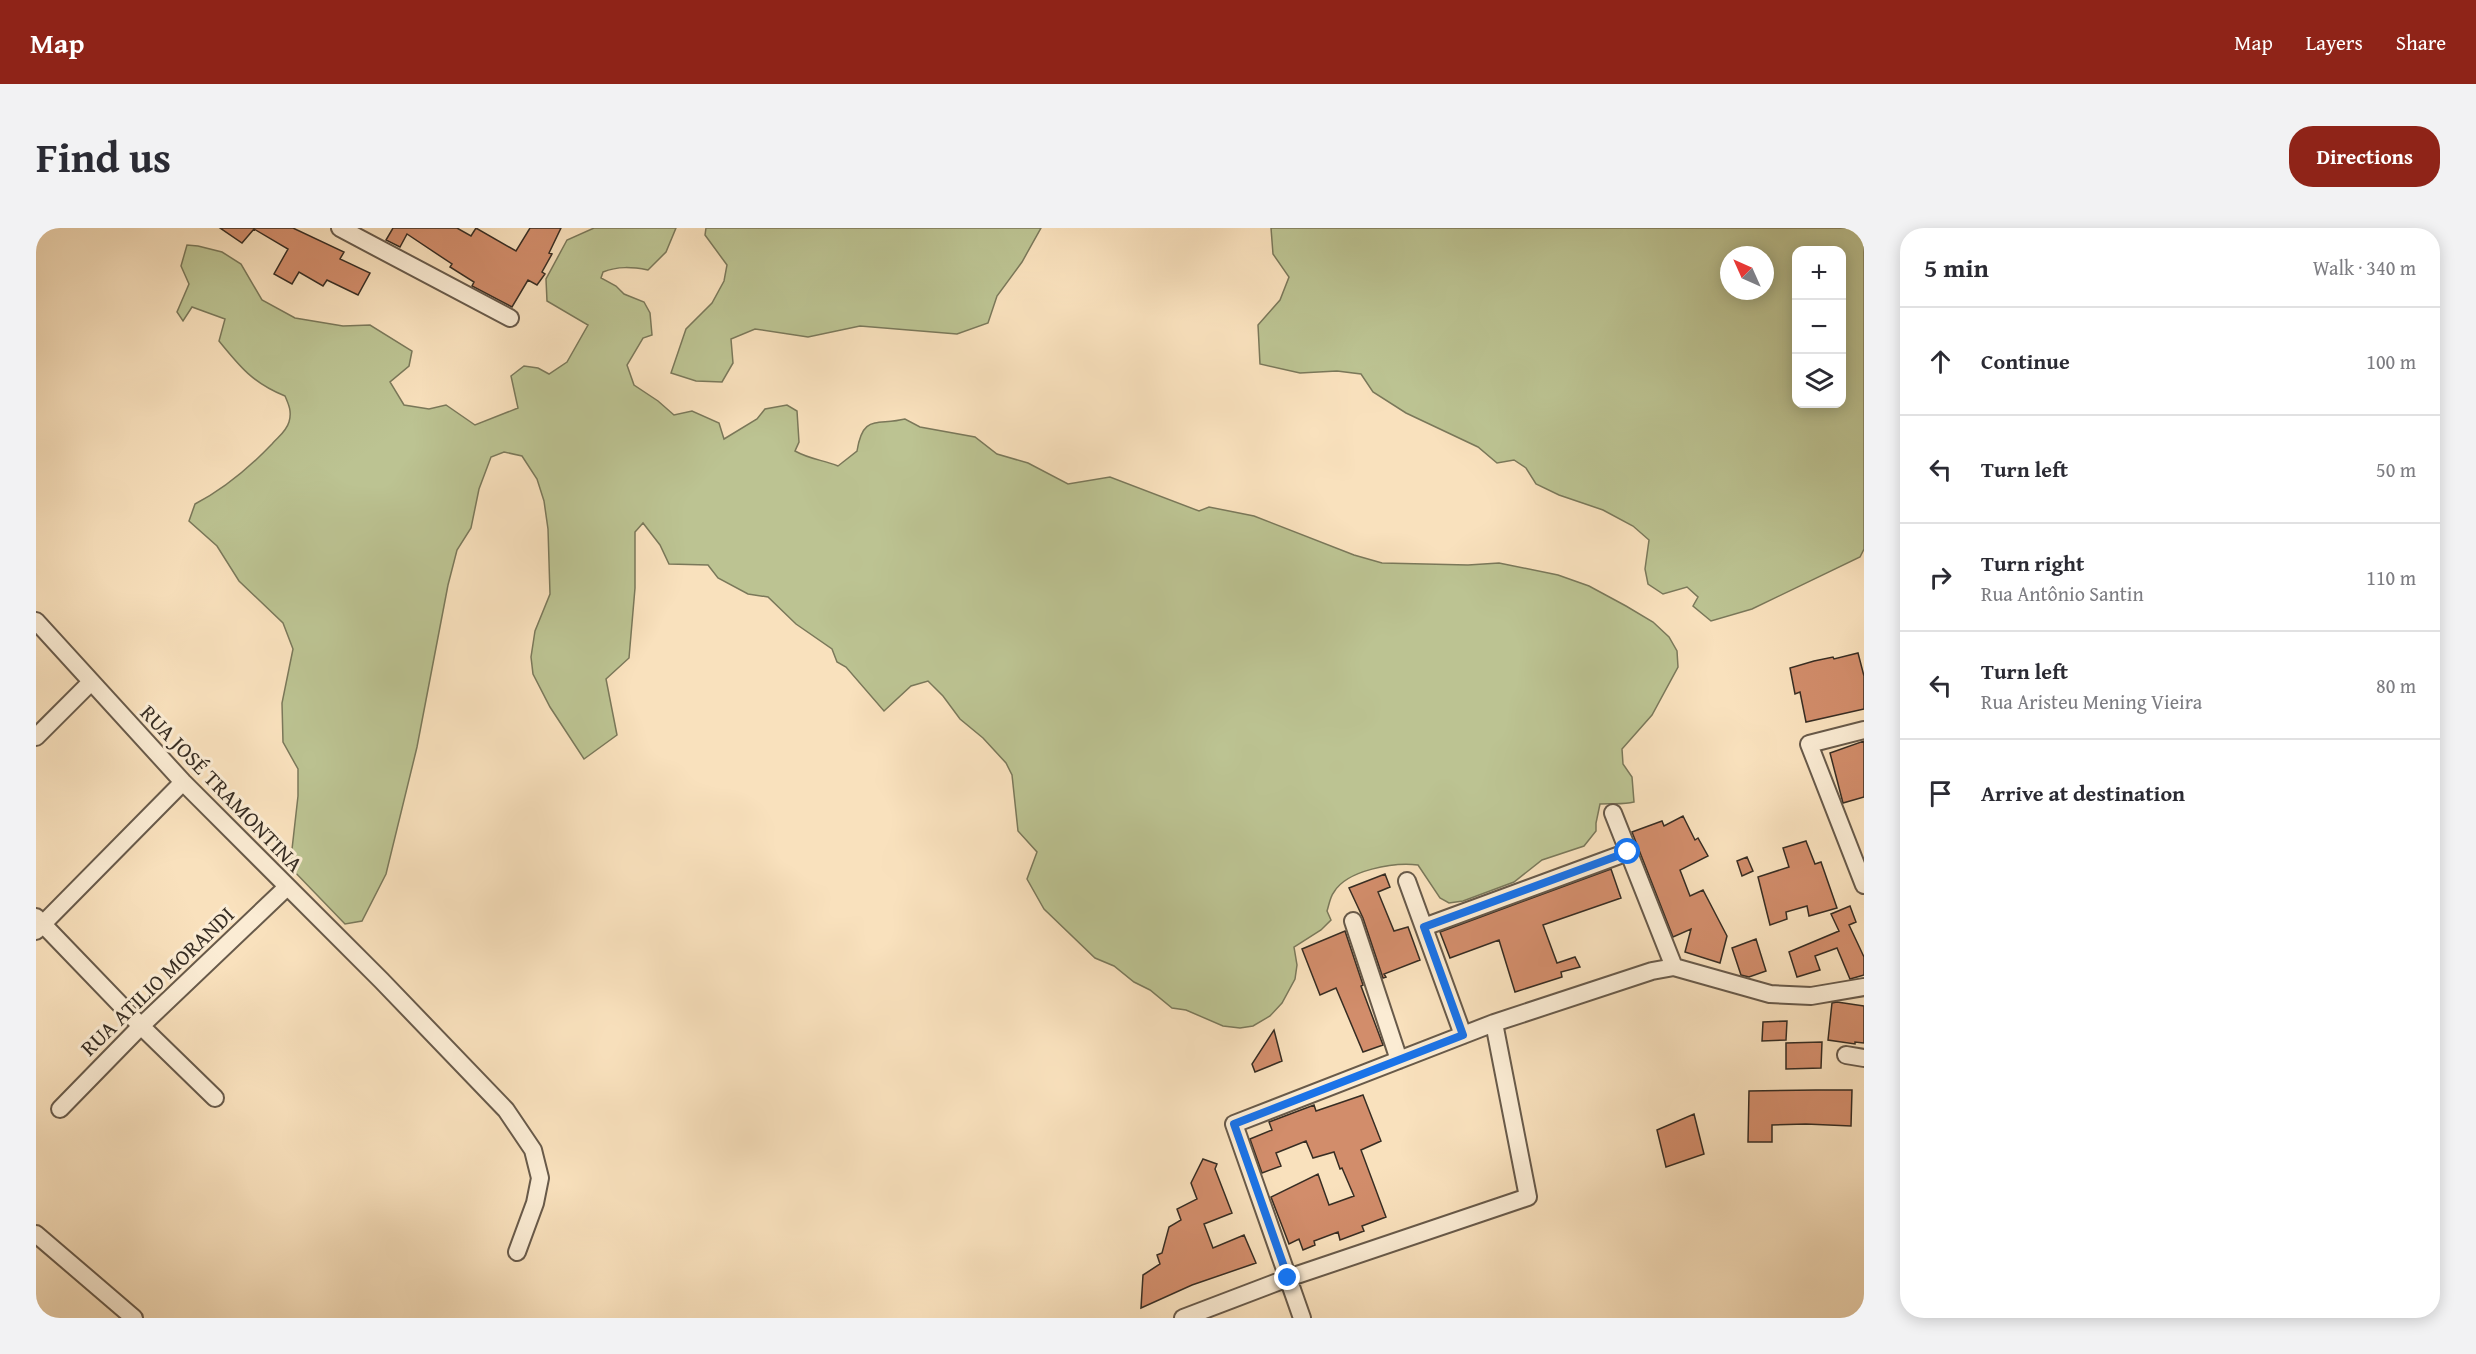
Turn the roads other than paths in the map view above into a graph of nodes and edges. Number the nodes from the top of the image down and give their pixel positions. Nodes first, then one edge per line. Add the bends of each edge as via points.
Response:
1 (340, 228) edge
2 (510, 318) dead end
3 (36, 621) edge
4 (90, 683) junction
5 (1864, 730) edge
6 (36, 737) edge
7 (183, 782) junction
8 (1613, 813) dead end
9 (1628, 852) junction
10 (1407, 881) dead end
11 (1864, 885) edge
12 (286, 887) junction
13 (1353, 921) dead end
14 (38, 924) edge
15 (1424, 927) junction
16 (1674, 967) junction
17 (1864, 987) edge
18 (1494, 1023) junction
19 (141, 1026) junction
20 (1463, 1035) junction
21 (1846, 1055) dead end
22 (1864, 1058) edge
23 (1399, 1059) junction
24 (215, 1098) dead end
25 (60, 1109) dead end
26 (36, 1234) edge
27 (517, 1252) dead end
28 (1288, 1278) junction
29 (134, 1318) edge
30 (1184, 1318) edge
31 (1302, 1318) edge

1 - 2 street
3 - 4 street, RUA JOSÉ TRAMONTINA
4 - 6 street
4 - 7 street, RUA JOSÉ TRAMONTINA
5 - 11 street via 1809,744
7 - 12 street, RUA JOSÉ TRAMONTINA
7 - 14 street
8 - 9 street
9 - 15 street
9 - 16 street
10 - 15 street
12 - 19 street, RUA ATILIO MORANDI
12 - 27 street, RUA JOSÉ TRAMONTINA via 507,1110 533,1150 540,1178
13 - 23 street
14 - 19 street
15 - 20 street
16 - 17 street via 1770,994 1812,996
16 - 18 street
18 - 20 street
18 - 28 street via 1528,1197
19 - 24 street
19 - 25 street, RUA ATILIO MORANDI
20 - 23 street
21 - 22 street
23 - 28 street via 1234,1124
26 - 29 street
28 - 30 street
28 - 31 street

